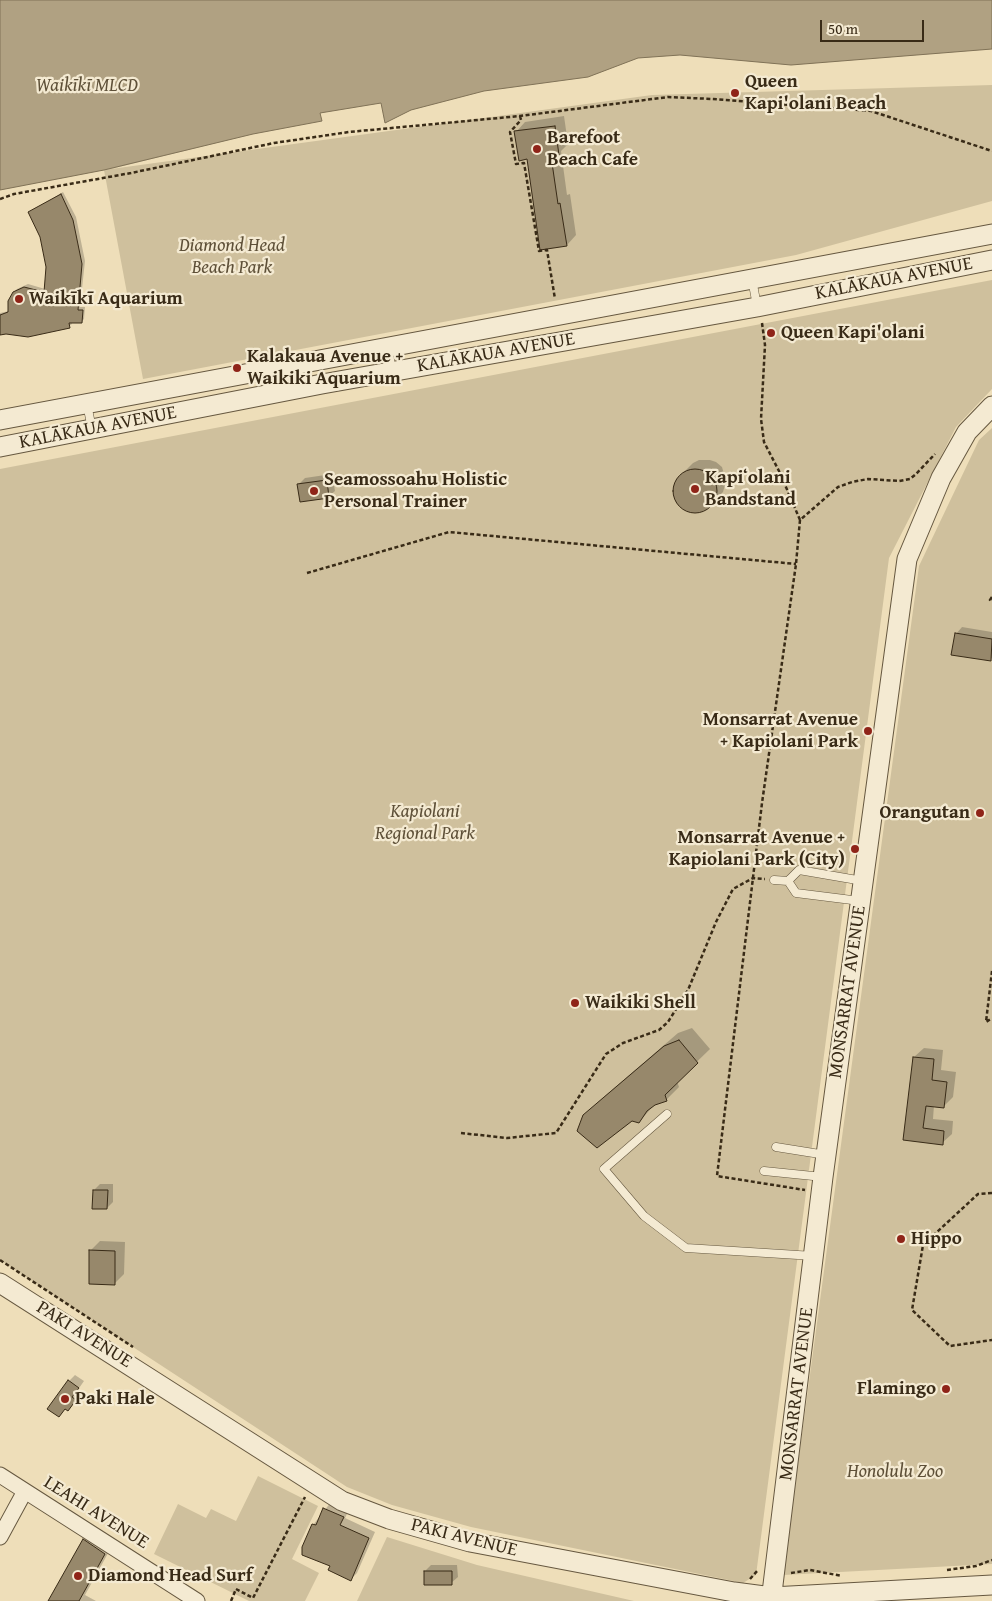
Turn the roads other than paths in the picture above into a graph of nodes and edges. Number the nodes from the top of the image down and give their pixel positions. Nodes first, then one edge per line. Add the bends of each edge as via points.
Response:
1 (992, 234) edge
2 (992, 260) edge
3 (752, 279) junction
4 (760, 315) junction
5 (388, 347) junction
6 (392, 372) junction
7 (87, 404) junction
8 (992, 406) edge
9 (0, 420) edge
10 (92, 430) junction
11 (0, 447) edge
12 (774, 880) dead end
13 (788, 881) junction
14 (863, 881) junction
15 (860, 901) junction
16 (667, 1114) dead end
17 (776, 1147) dead end
18 (826, 1155) junction
19 (764, 1171) dead end
20 (823, 1177) junction
21 (814, 1256) junction
22 (0, 1283) edge
23 (0, 1475) edge
24 (25, 1491) junction
25 (0, 1537) edge
26 (992, 1585) edge
27 (772, 1599) edge
28 (197, 1601) edge

1 - 3 street, KALĀKAUA AVENUE
2 - 4 street, KALĀKAUA AVENUE
3 - 4 lane
3 - 5 street, KALĀKAUA AVENUE
4 - 6 street, KALĀKAUA AVENUE
5 - 6 lane
5 - 7 street, KALĀKAUA AVENUE
6 - 10 street, KALĀKAUA AVENUE
7 - 9 street, KALĀKAUA AVENUE
7 - 10 lane
8 - 14 street, MONSARRAT AVENUE via 967,432 941,478 907,559
10 - 11 street, KALĀKAUA AVENUE
12 - 13 lane
13 - 14 lane via 799,870
13 - 15 lane via 796,893
14 - 15 street, MONSARRAT AVENUE
15 - 18 street, MONSARRAT AVENUE
16 - 21 lane via 604,1170 644,1216 686,1248
17 - 18 lane
18 - 20 street, MONSARRAT AVENUE
19 - 20 lane
20 - 21 street, MONSARRAT AVENUE
21 - 27 street, MONSARRAT AVENUE
22 - 27 street, PAKI AVENUE via 342,1500 389,1519 470,1542
23 - 24 street, LEAHI AVENUE
24 - 25 street
24 - 28 street, LEAHI AVENUE
26 - 27 street, PAKI AVENUE

